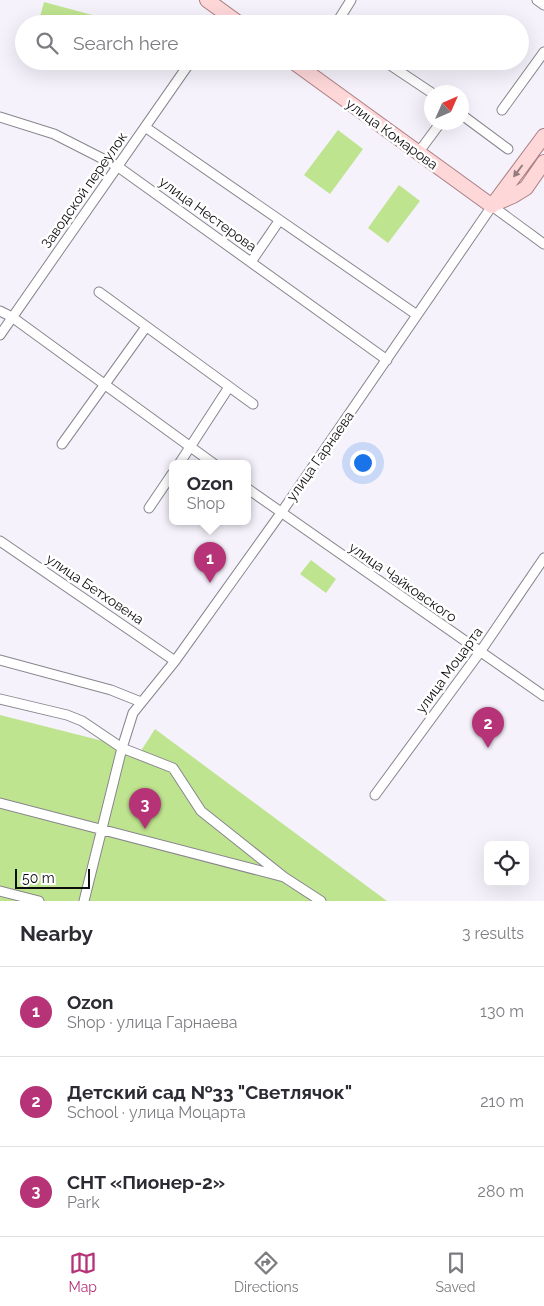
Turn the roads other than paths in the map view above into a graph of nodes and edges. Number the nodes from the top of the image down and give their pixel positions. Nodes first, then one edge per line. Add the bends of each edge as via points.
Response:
1 (207, 0) edge
2 (537, 0) edge
3 (348, 1) edge
4 (544, 5) edge
5 (219, 15) edge
6 (341, 15) edge
7 (544, 52) edge
8 (185, 70) edge
9 (314, 70) edge
10 (398, 70) edge
11 (424, 88) edge
12 (502, 110) dead end
13 (0, 116) edge
14 (469, 119) edge
15 (145, 127) junction
16 (435, 130) edge
17 (544, 136) edge
18 (508, 149) dead end
19 (418, 153) junction
20 (544, 162) edge
21 (117, 166) junction
22 (492, 206) junction
23 (279, 221) junction
24 (544, 244) edge
25 (251, 262) junction
26 (98, 292) dead end
27 (0, 311) edge
28 (417, 315) junction
29 (12, 317) junction
30 (146, 327) junction
31 (0, 335) edge
32 (386, 360) junction
33 (106, 385) junction
34 (229, 387) junction
35 (253, 404) dead end
36 (62, 444) dead end
37 (191, 448) junction
38 (182, 460) edge
39 (208, 460) edge
40 (169, 478) edge
41 (251, 491) edge
42 (149, 508) dead end
43 (280, 513) junction
44 (0, 541) edge
45 (544, 558) edge
46 (480, 652) junction
47 (0, 660) edge
48 (175, 660) junction
49 (544, 696) edge
50 (0, 699) edge
51 (141, 702) junction
52 (122, 748) junction
53 (375, 795) dead end
54 (0, 803) edge
55 (102, 828) junction
56 (284, 877) junction
57 (0, 891) edge
58 (39, 901) edge
59 (84, 901) edge
60 (321, 901) edge

1 - 5 main road
2 - 4 street
3 - 6 street
7 - 12 street
8 - 15 street, Заводской переулок
9 - 19 main road, улица Комарова
10 - 11 street
13 - 21 street, улица Нестерова via 54,134
14 - 18 street
15 - 21 street, Заводской переулок
15 - 23 street
16 - 19 street
17 -> 22 main road, улица Гарнаева
19 - 22 main road, улица Комарова
20 - 22 main road, улица Гарнаева via 526,188
21 - 25 street, улица Нестерова
21 - 29 street, Заводской переулок
22 - 24 street
22 - 28 street, улица Гарнаева
23 - 25 street
23 - 28 street
25 - 32 street, улица Нестерова
26 - 30 street
27 - 29 street
28 - 32 street, улица Гарнаева
29 - 31 street, Заводской переулок
29 - 33 street
30 - 33 street
30 - 34 street
32 - 43 street, улица Гарнаева
33 - 36 street
33 - 37 street
34 - 35 street
34 - 37 street
37 - 38 street
37 - 39 street
40 - 42 street
41 - 43 street, улица Чайковского
43 - 46 street, улица Чайковского
43 - 48 street, улица Гарнаева
44 - 48 street, улица Бетховена
45 - 46 street, улица Моцарта
46 - 49 street, улица Чайковского
46 - 53 street, улица Моцарта
47 - 51 street via 110,690
48 - 51 street, улица Гарнаева
50 - 52 street via 82,721
51 - 52 street, улица Гарнаева via 133,714
52 - 55 street, улица Гарнаева
52 - 56 street via 173,768 201,811
54 - 55 street
55 - 56 street
55 - 59 street, улица Гарнаева
56 - 60 street
57 - 58 street

